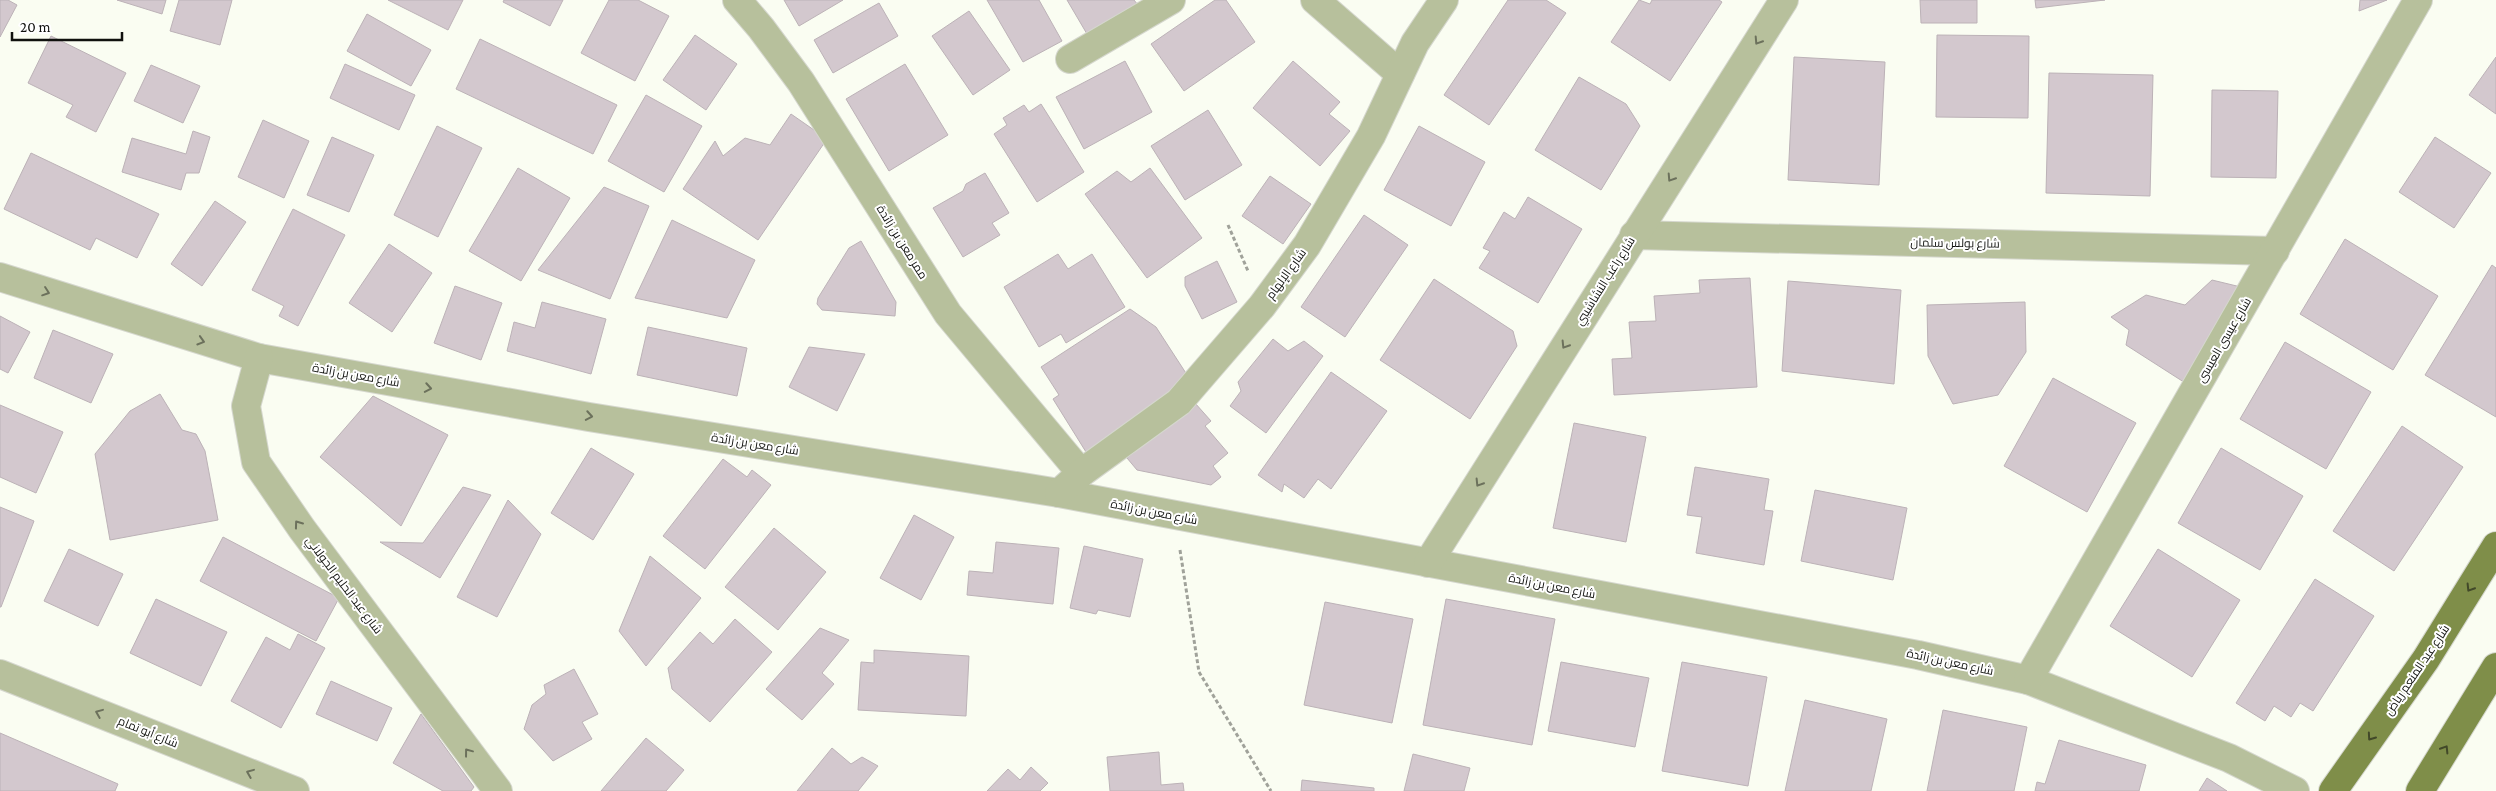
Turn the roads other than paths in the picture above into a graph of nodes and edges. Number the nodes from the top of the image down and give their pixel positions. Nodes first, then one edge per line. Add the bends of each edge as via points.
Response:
1 (737, 0) edge
2 (1171, 0) edge
3 (1316, 0) edge
4 (1444, 0) edge
5 (1784, 0) edge
6 (2418, 0) edge
7 (1070, 59) dead end
8 (1400, 74) junction
9 (1634, 235) junction
10 (2275, 251) junction
11 (0, 276) edge
12 (260, 358) junction
13 (1081, 473) junction
14 (1059, 493) junction
15 (2496, 546) edge
16 (1428, 563) junction
17 (2496, 667) edge
18 (0, 674) edge
19 (2028, 680) junction
20 (295, 791) edge
21 (498, 791) edge
22 (2295, 791) edge
23 (2333, 791) edge
24 (2420, 791) edge

1 - 13 street, ممر معن بن زائدة via 801,82 948,314
2 - 7 street
3 - 8 street
4 - 8 street, شارع الإلهام via 1415,43
5 -> 9 street, شارع راغب النشاشيبي
6 - 10 street, شارع عيسى العيسى
8 - 13 street, شارع الإلهام via 1371,136 1307,245 1262,306 1179,402
9 - 10 street, شارع بولس سلمان
9 -> 16 street, شارع راغب النشاشيبي
10 - 19 street, شارع عيسى العيسى
11 -> 12 street, شارع معن بن زائدة
12 -> 14 street, شارع معن بن زائدة
21 -> 12 street, شارع عبد الحليم الجولاني via 308,537 256,462 246,406
13 - 14 street, شارع الإلهام
14 - 16 street, شارع معن بن زائدة
15 -> 23 main road, شارع عبد المنعم رياض via 2426,659
16 - 19 street, شارع معن بن زائدة via 1918,655
24 -> 17 main road
20 -> 18 street, شارع أبو تمام
19 - 22 street, شارع معن بن زائدة via 2229,758

